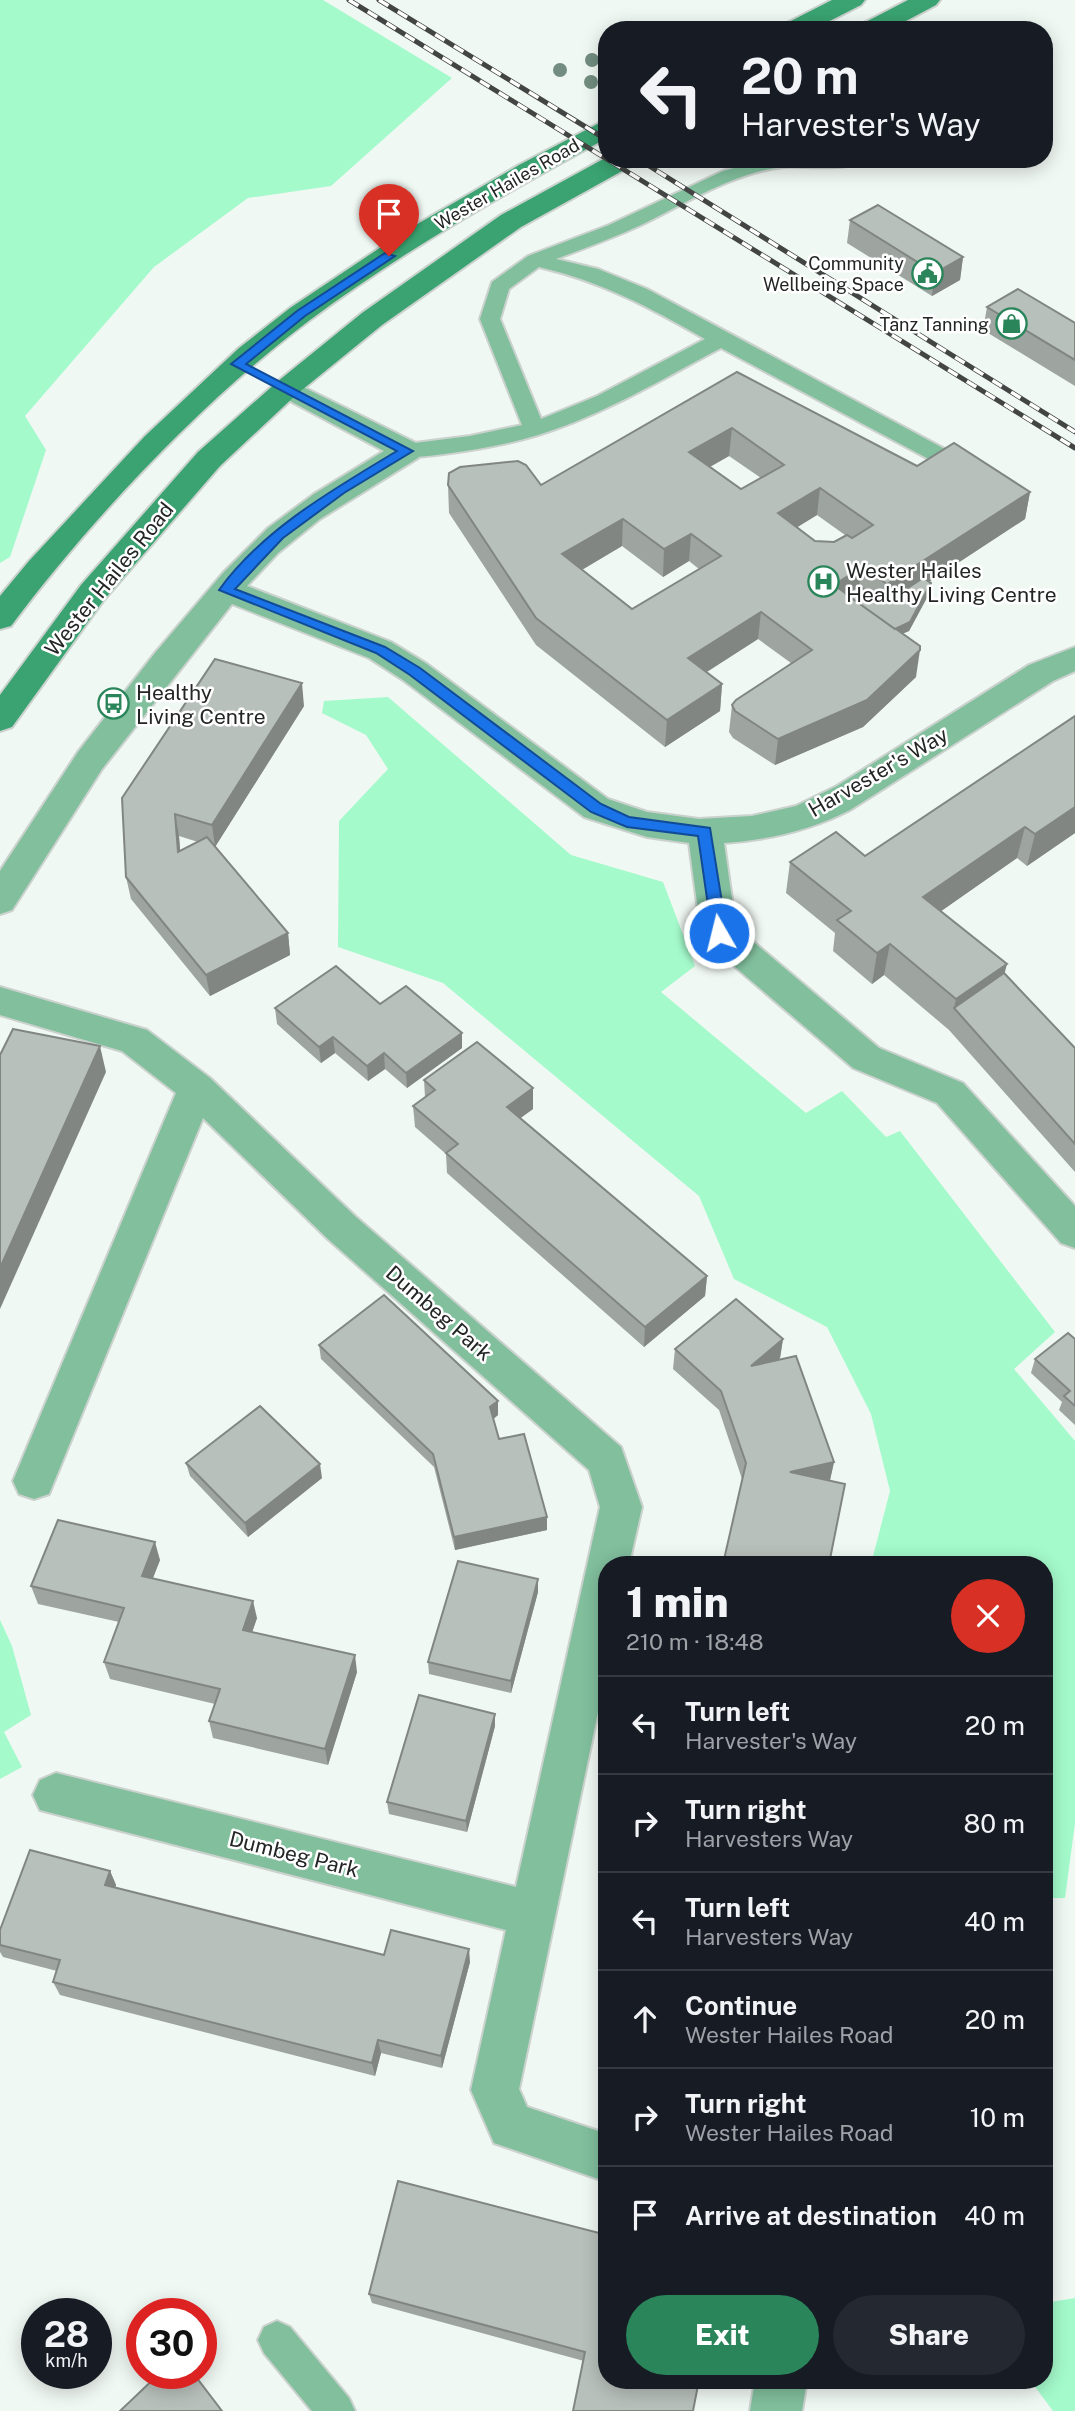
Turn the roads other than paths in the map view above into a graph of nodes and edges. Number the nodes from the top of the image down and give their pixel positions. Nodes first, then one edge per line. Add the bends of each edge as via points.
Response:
1 (852, 0) edge
2 (927, 0) edge
3 (810, 21) edge
4 (886, 21) edge
5 (598, 132) edge
6 (608, 168) edge
7 (756, 168) edge
8 (536, 260) junction
9 (721, 339) junction
10 (237, 364) junction
11 (287, 388) junction
12 (534, 429) junction
13 (407, 451) junction
14 (946, 459) edge
15 (226, 590) junction
16 (0, 618) edge
17 (1075, 658) edge
18 (0, 719) edge
19 (705, 832) junction
20 (0, 901) edge
21 (0, 1001) edge
22 (197, 1088) junction
23 (1075, 1232) edge
24 (34, 1480) dead end
25 (610, 1556) edge
26 (598, 1613) edge
27 (56, 1795) dead end
28 (532, 1914) junction
29 (598, 2155) edge
30 (277, 2340) dead end
31 (780, 2389) edge
32 (336, 2411) edge
33 (776, 2411) edge

1 - 3 main road
2 - 4 main road
5 - 10 main road, Wester Hailes Road via 477,198 301,313
6 - 11 main road, Wester Hailes Road via 512,221 372,319
7 - 8 lane via 730,175 616,229
8 - 9 lane via 615,283
8 - 12 lane via 499,286 490,319
9 - 12 lane via 615,394
9 - 14 lane
10 - 11 main road
10 - 16 main road, Wester Hailes Road via 164,433 35,571
11 - 13 street
11 - 18 main road, Wester Hailes Road via 209,459 101,583
12 - 13 lane via 460,446
13 - 15 street via 278,536
15 - 19 street, Harvester's Way via 380,650 596,808 627,822
15 - 20 street via 148,682 50,816
17 - 19 street, Harvester's Way via 1041,673 845,797 806,816 761,827
19 - 23 street via 719,933 866,1058 950,1093
21 - 22 street, Dumbeg Park via 134,1040
22 - 24 street
22 - 25 street, Dumbeg Park via 342,1228 606,1460 621,1507
26 - 28 street, Dumbeg Park
27 - 28 street, Dumbeg Park
28 - 29 street, Dumbeg Park via 495,2090 511,2126
30 - 32 lane
31 - 33 street

